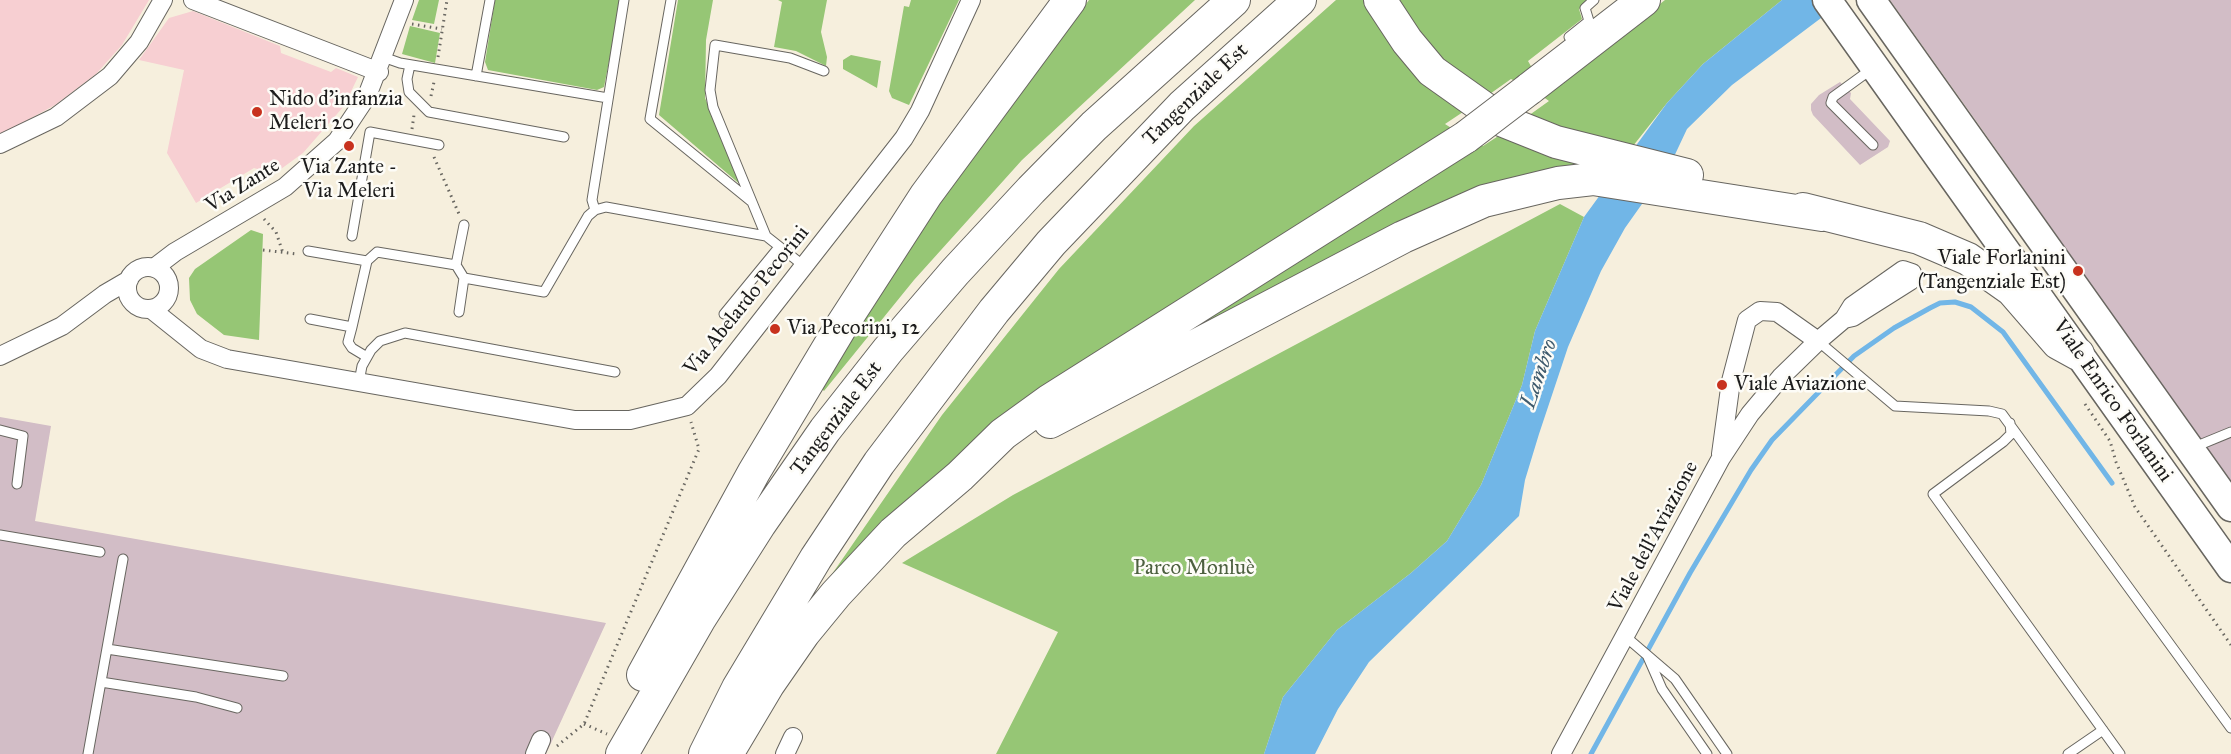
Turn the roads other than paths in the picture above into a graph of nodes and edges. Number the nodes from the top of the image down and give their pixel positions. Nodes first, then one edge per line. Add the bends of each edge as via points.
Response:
1 (163, 0) edge
2 (193, 0) edge
3 (226, 0) edge
4 (404, 0) edge
5 (490, 0) edge
6 (624, 0) edge
7 (671, 0) edge
8 (971, 0) edge
9 (1070, 0) edge
10 (1234, 0) edge
11 (1300, 0) edge
12 (1380, 0) edge
13 (1594, 0) edge
14 (1644, 0) edge
15 (1870, 0) edge
16 (1831, 6) edge
17 (238, 17) junction
18 (1569, 37) dead end
19 (381, 65) junction
20 (410, 65) junction
21 (1875, 67) junction
22 (824, 71) dead end
23 (476, 76) junction
24 (608, 98) junction
25 (370, 132) junction
26 (358, 135) dead end
27 (564, 136) dead end
28 (0, 144) edge
29 (439, 145) dead end
30 (1873, 145) dead end
31 (1609, 168) junction
32 (754, 203) junction
33 (595, 210) junction
34 (464, 225) road end
35 (352, 236) dead end
36 (766, 236) junction
37 (779, 247) junction
38 (308, 251) road end
39 (367, 261) junction
40 (456, 265) junction
41 (804, 266) junction
42 (464, 278) junction
43 (162, 280) junction
44 (129, 289) junction
45 (151, 309) junction
46 (459, 312) dead end
47 (724, 315) dead end
48 (309, 319) dead end
49 (1844, 319) dead end
50 (351, 327) junction
51 (188, 338) junction
52 (1818, 340) junction
53 (2078, 354) junction
54 (0, 356) edge
55 (367, 357) junction
56 (615, 372) dead end
57 (359, 382) junction
58 (2010, 423) junction
59 (0, 430) edge
60 (2231, 432) edge
61 (2190, 449) junction
62 (1721, 458) junction
63 (960, 476) junction
64 (17, 484) dead end
65 (2231, 507) edge
66 (0, 535) edge
67 (100, 552) dead end
68 (123, 559) dead end
69 (2231, 568) edge
70 (1630, 641) junction
71 (107, 649) junction
72 (1647, 655) junction
73 (283, 676) dead end
74 (101, 682) junction
75 (237, 708) dead end
76 (2231, 728) edge
77 (2103, 729) junction
78 (793, 737) dead end
79 (611, 747) edge
80 (88, 754) edge
81 (705, 754) edge
82 (727, 754) edge
83 (785, 754) edge
84 (1561, 754) edge
85 (1707, 754) edge
86 (1727, 754) edge
87 (2068, 754) edge
88 (2120, 754) edge

1 - 28 street via 139,42 110,76 56,117
2 - 17 street
3 - 17 street
4 - 19 street, Via Zante
5 - 23 lane
6 - 24 lane
7 - 32 lane via 650,119
8 - 41 street, Via Abelardo Pecorini via 910,129
9 - 79 highway via 926,195 842,325 720,533
10 - 79 highway, Tangenziale Est via 1094,126 955,272 888,350 825,430 760,524 653,697
11 - 81 highway, Tangenziale Est via 1144,145 1051,243 994,311 879,463 816,558 738,688
12 - 31 highway via 1432,71 1470,100 1527,132
13 - 18 lane via 1585,8 1589,21
14 - 63 highway, bridge via 1466,137 1050,400 1003,434
15 - 61 main road, Viale Enrico Forlanini
16 - 21 main road, Viale Enrico Forlanini
17 - 19 street
19 - 20 lane
19 - 43 street, Via Zante via 360,110 337,141 302,174 186,248
20 - 23 lane
20 - 27 lane via 409,92 429,112
21 - 30 lane via 1833,97 1831,103
21 - 53 main road, Viale Enrico Forlanini
22 - 32 lane via 790,58 715,45 710,90 713,107
23 - 24 lane
24 - 33 lane via 592,200
25 - 26 lane
25 - 29 lane
25 - 35 lane
31 - 53 highway via 1771,209 1822,215 1919,238 1968,259 2007,286 2058,343
31 - 63 highway via 1582,179 1533,188 1452,213 1061,416
32 - 36 lane
33 - 36 lane via 606,207
33 - 42 lane via 544,292
34 - 40 lane
36 - 37 lane
37 - 41 lane
37 - 47 lane
38 - 39 lane
39 - 40 lane via 377,252
39 - 50 lane
40 - 42 lane
41 - 57 street, Via Abelardo Pecorini via 704,392 687,406 630,420 575,420
42 - 46 lane
43 - 44 street, Via Zante via 139,269
43 - 45 street, Via Zante via 161,304
43 - 51 street
44 - 45 street via 139,307
44 - 54 street, Via Zante
45 - 51 street, Via Abelardo Pecorini
48 - 50 lane
49 - 52 street, Viale dell'Aviazione
50 - 55 lane via 348,342
51 - 57 street, Via Abelardo Pecorini via 201,349 227,359
52 - 58 lane via 1895,406 1989,411 2002,414
52 - 62 street, Viale dell'Aviazione via 1764,396
52 - 62 street, Viale dell'Aviazione via 1777,312 1760,311 1747,320 1731,381
53 - 69 main road, Viale Enrico Forlanini
55 - 56 lane via 380,341 405,333
55 - 57 lane
58 - 76 lane
58 - 77 lane via 2011,434 2003,442 1933,494
59 - 64 lane via 23,436
60 - 61 lane
61 - 65 main road, Viale Enrico Forlanini
62 - 70 street, Viale dell'Aviazione
63 - 82 highway via 893,533 836,594 768,685
66 - 67 lane
68 - 71 lane
70 - 72 lane, Viale dell'Aviazione
70 - 84 street, Viale dell'Aviazione
71 - 73 lane
71 - 74 lane
72 - 85 lane via 1662,689
72 - 86 lane, Viale dell'Aviazione via 1675,679
74 - 75 lane via 196,697
74 - 80 lane
77 - 87 lane
77 - 88 lane
78 - 83 street

